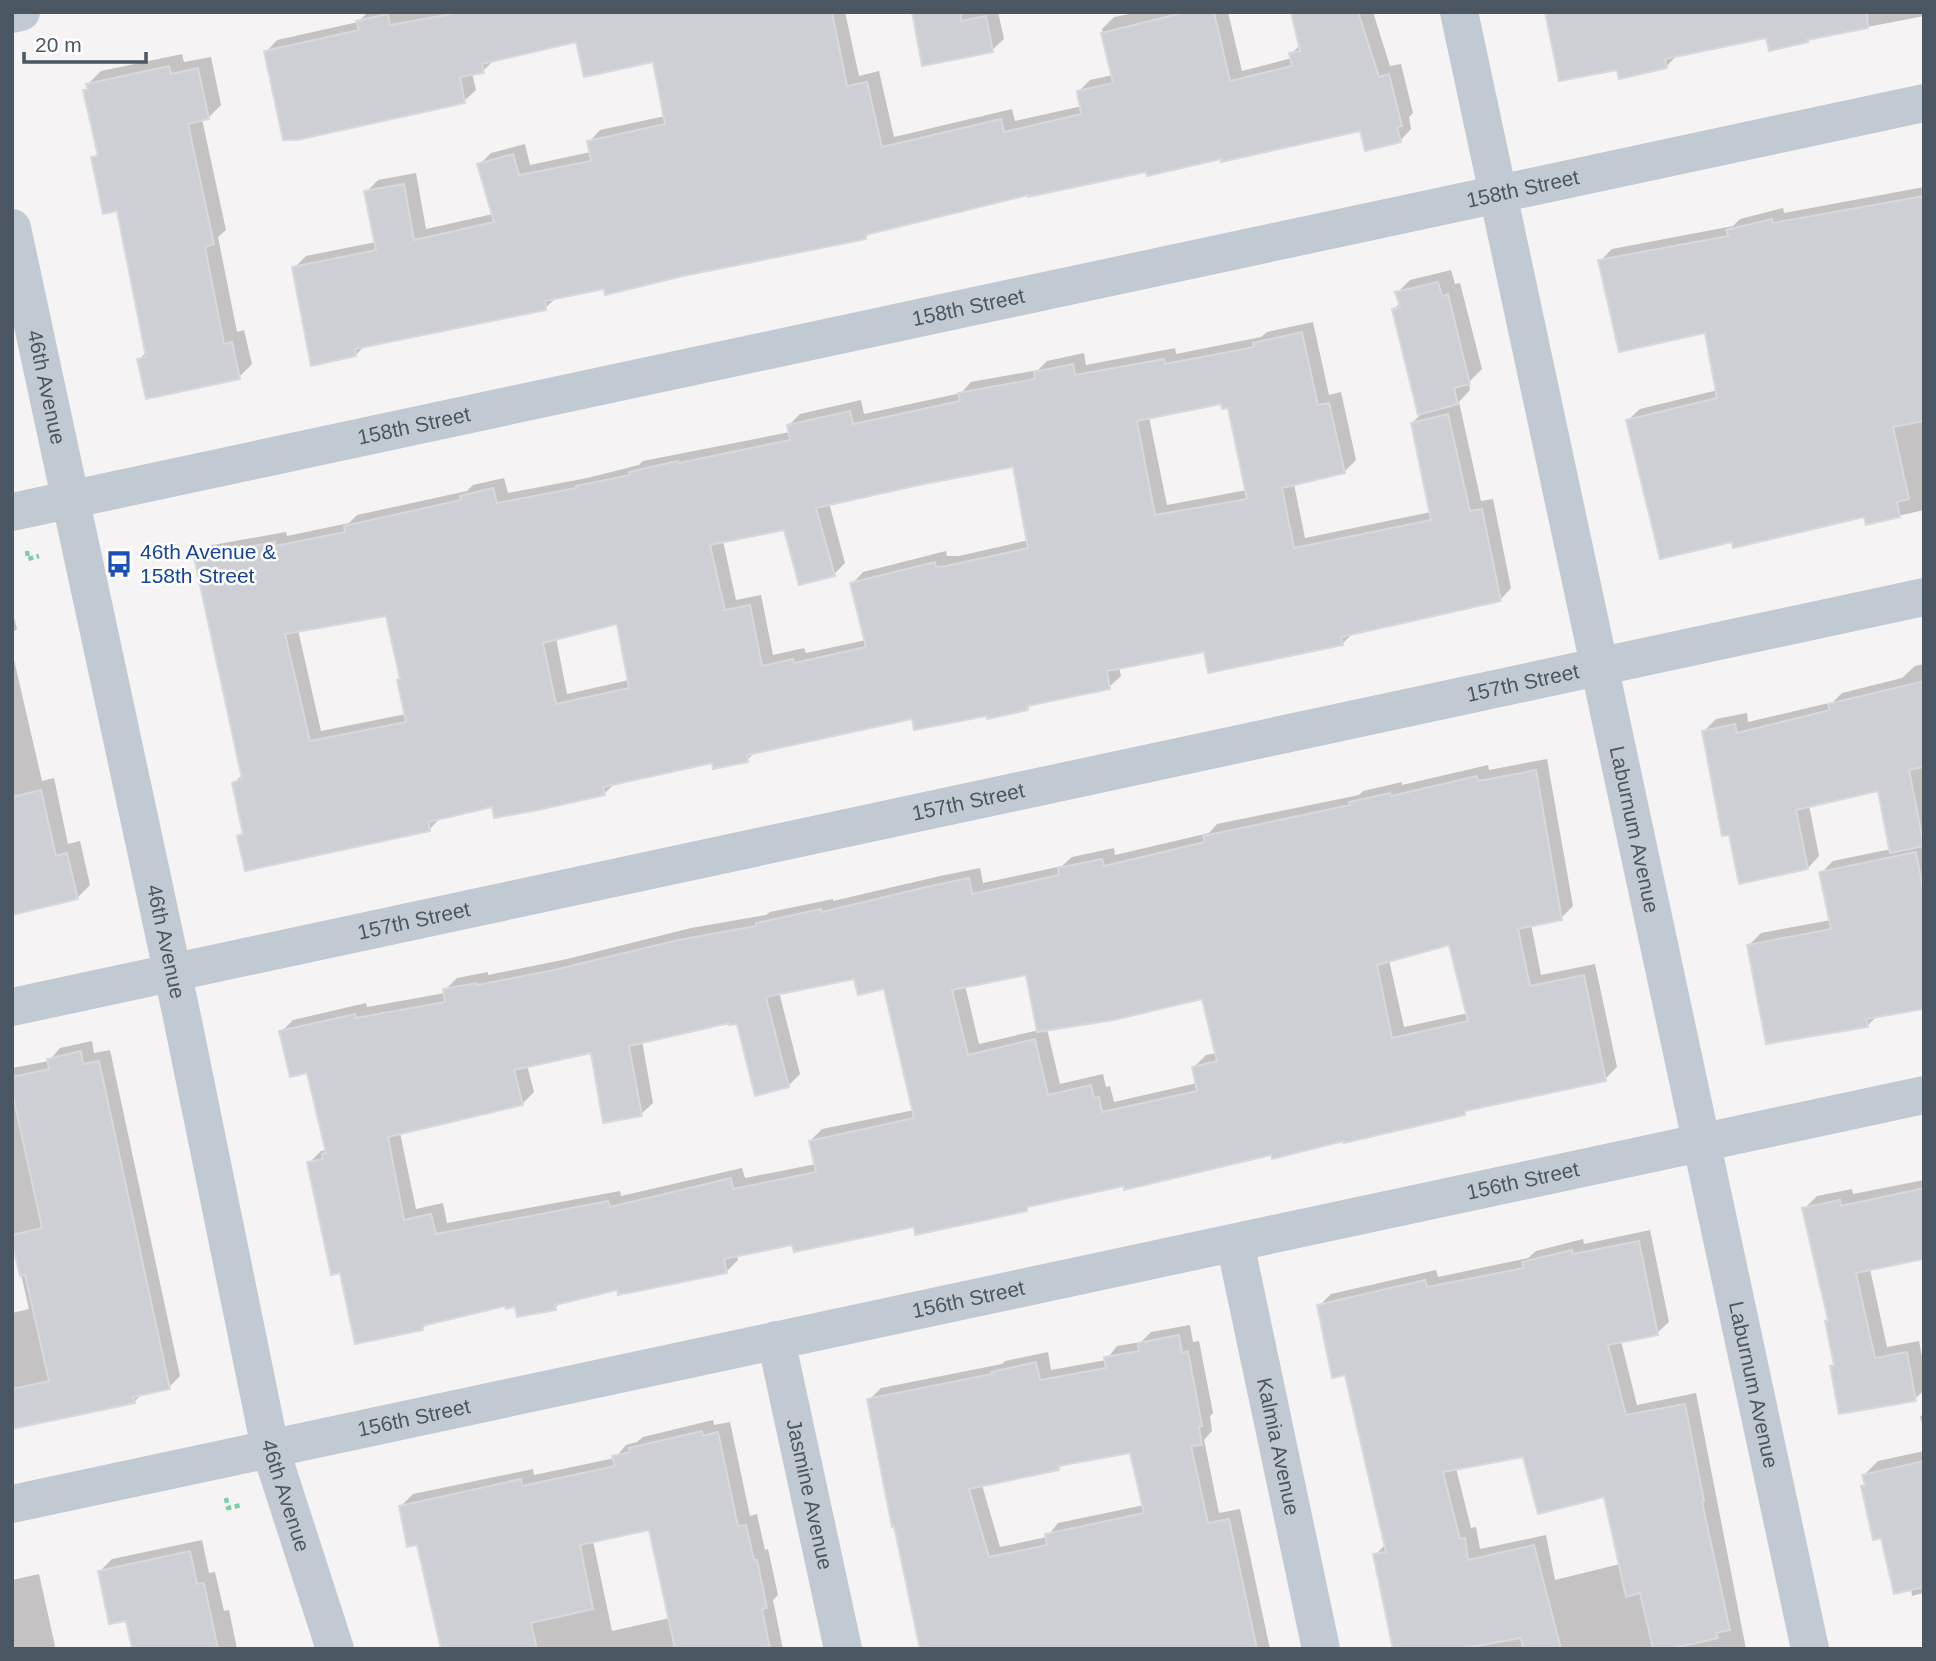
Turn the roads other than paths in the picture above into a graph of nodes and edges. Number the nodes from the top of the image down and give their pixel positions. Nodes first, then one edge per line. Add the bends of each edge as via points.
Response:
1 (21, 12) edge
2 (1459, 12) edge
3 (12, 14) edge
4 (1924, 103) edge
5 (1498, 194) junction
6 (12, 228) edge
7 (71, 499) junction
8 (12, 512) edge
9 (1924, 597) edge
10 (1599, 667) junction
11 (172, 972) junction
12 (12, 1007) edge
13 (1924, 1095) edge
14 (1701, 1142) junction
15 (1235, 1243) junction
16 (776, 1340) junction
17 (270, 1448) junction
18 (12, 1504) edge
19 (335, 1649) edge
20 (844, 1649) edge
21 (1321, 1649) edge
22 (1810, 1649) edge

1 - 3 street
2 - 5 street, Laburnum Avenue
4 - 5 street, 158th Street
5 - 7 street, 158th Street
5 - 10 street, Laburnum Avenue
6 - 7 street, 46th Avenue
7 - 8 street, 158th Street
7 - 11 street, 46th Avenue
9 - 10 street, 157th Street
10 - 11 street, 157th Street
10 - 14 street, Laburnum Avenue
11 - 12 street, 157th Street
11 - 17 street, 46th Avenue
13 - 14 street, 156th Street
14 - 15 street, 156th Street
14 - 22 street, Laburnum Avenue
15 - 16 street, 156th Street
15 - 21 street, Kalmia Avenue
16 - 17 street, 156th Street
16 - 20 street, Jasmine Avenue
17 - 18 street, 156th Street
17 - 19 street, 46th Avenue

